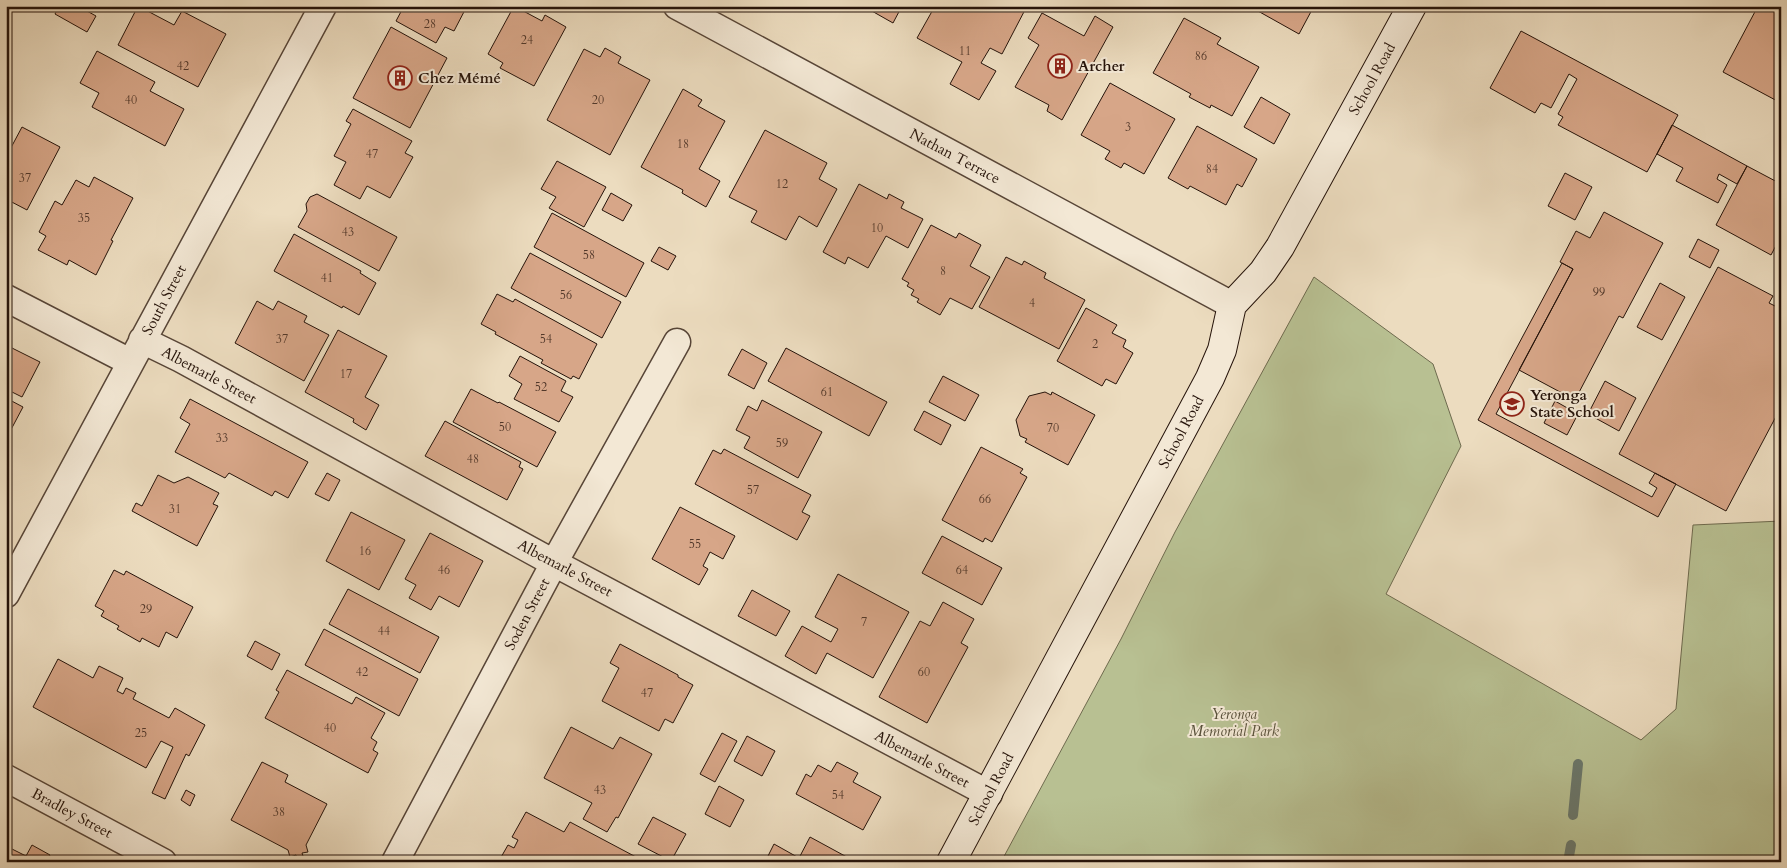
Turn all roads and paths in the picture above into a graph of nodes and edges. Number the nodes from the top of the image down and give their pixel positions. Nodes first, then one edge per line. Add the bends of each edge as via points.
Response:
1 (323, 6) edge
2 (677, 6) edge
3 (1412, 6) edge
4 (6, 298) edge
5 (1232, 305) junction
6 (677, 342) dead end
7 (136, 351) junction
8 (554, 563) junction
9 (6, 594) edge
10 (6, 778) edge
11 (988, 794) junction
12 (163, 862) edge
13 (395, 862) edge
14 (951, 862) edge

1 - 7 street, South Street
2 - 5 street, Nathan Terrace
3 - 5 street, School Road via 1280,247 1263,272
4 - 7 street, Albemarle Street
5 - 11 street, School Road via 1222,350 1210,378
6 - 8 street, Soden Street
7 - 8 street, Albemarle Street via 181,359
7 - 9 street, South Street
8 - 11 street, Albemarle Street
8 - 13 street, Soden Street
10 - 12 street, Bradley Street
11 - 14 street, School Road

